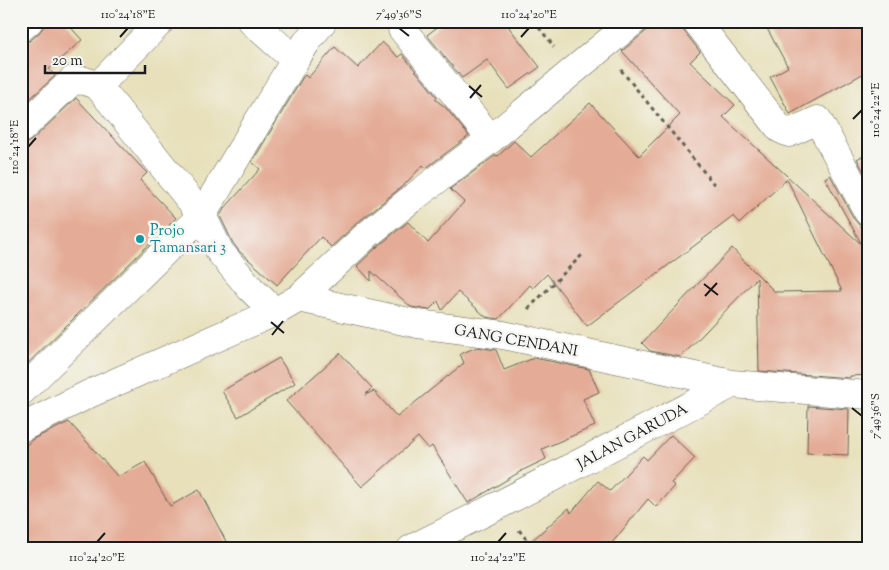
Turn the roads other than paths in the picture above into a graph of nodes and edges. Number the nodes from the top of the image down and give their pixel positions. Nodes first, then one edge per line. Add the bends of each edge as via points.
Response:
1 (29, 21) edge
2 (161, 21) edge
3 (251, 21) edge
4 (322, 21) edge
5 (634, 21) edge
6 (696, 21) edge
7 (21, 28) edge
8 (402, 28) dead end
9 (295, 60) junction
10 (98, 86) junction
11 (21, 129) edge
12 (491, 139) junction
13 (868, 212) edge
14 (202, 215) junction
15 (299, 298) junction
16 (275, 312) junction
17 (732, 384) junction
18 (21, 392) edge
19 (868, 395) edge
20 (21, 428) edge
21 (411, 549) edge

1 - 7 street
2 - 10 street
3 - 9 street
4 - 9 street
5 - 12 street
6 - 13 street via 780,129 788,133 818,120
8 - 12 street
9 - 14 street
10 - 11 street via 73,80
10 - 14 street
12 - 15 street via 368,234
14 - 16 street via 220,252
14 - 18 street
15 - 16 street
15 - 17 street, GANG CENDANI via 418,324 503,335
16 - 20 street via 89,394
17 - 19 street
17 - 21 street, JALAN GARUDA

